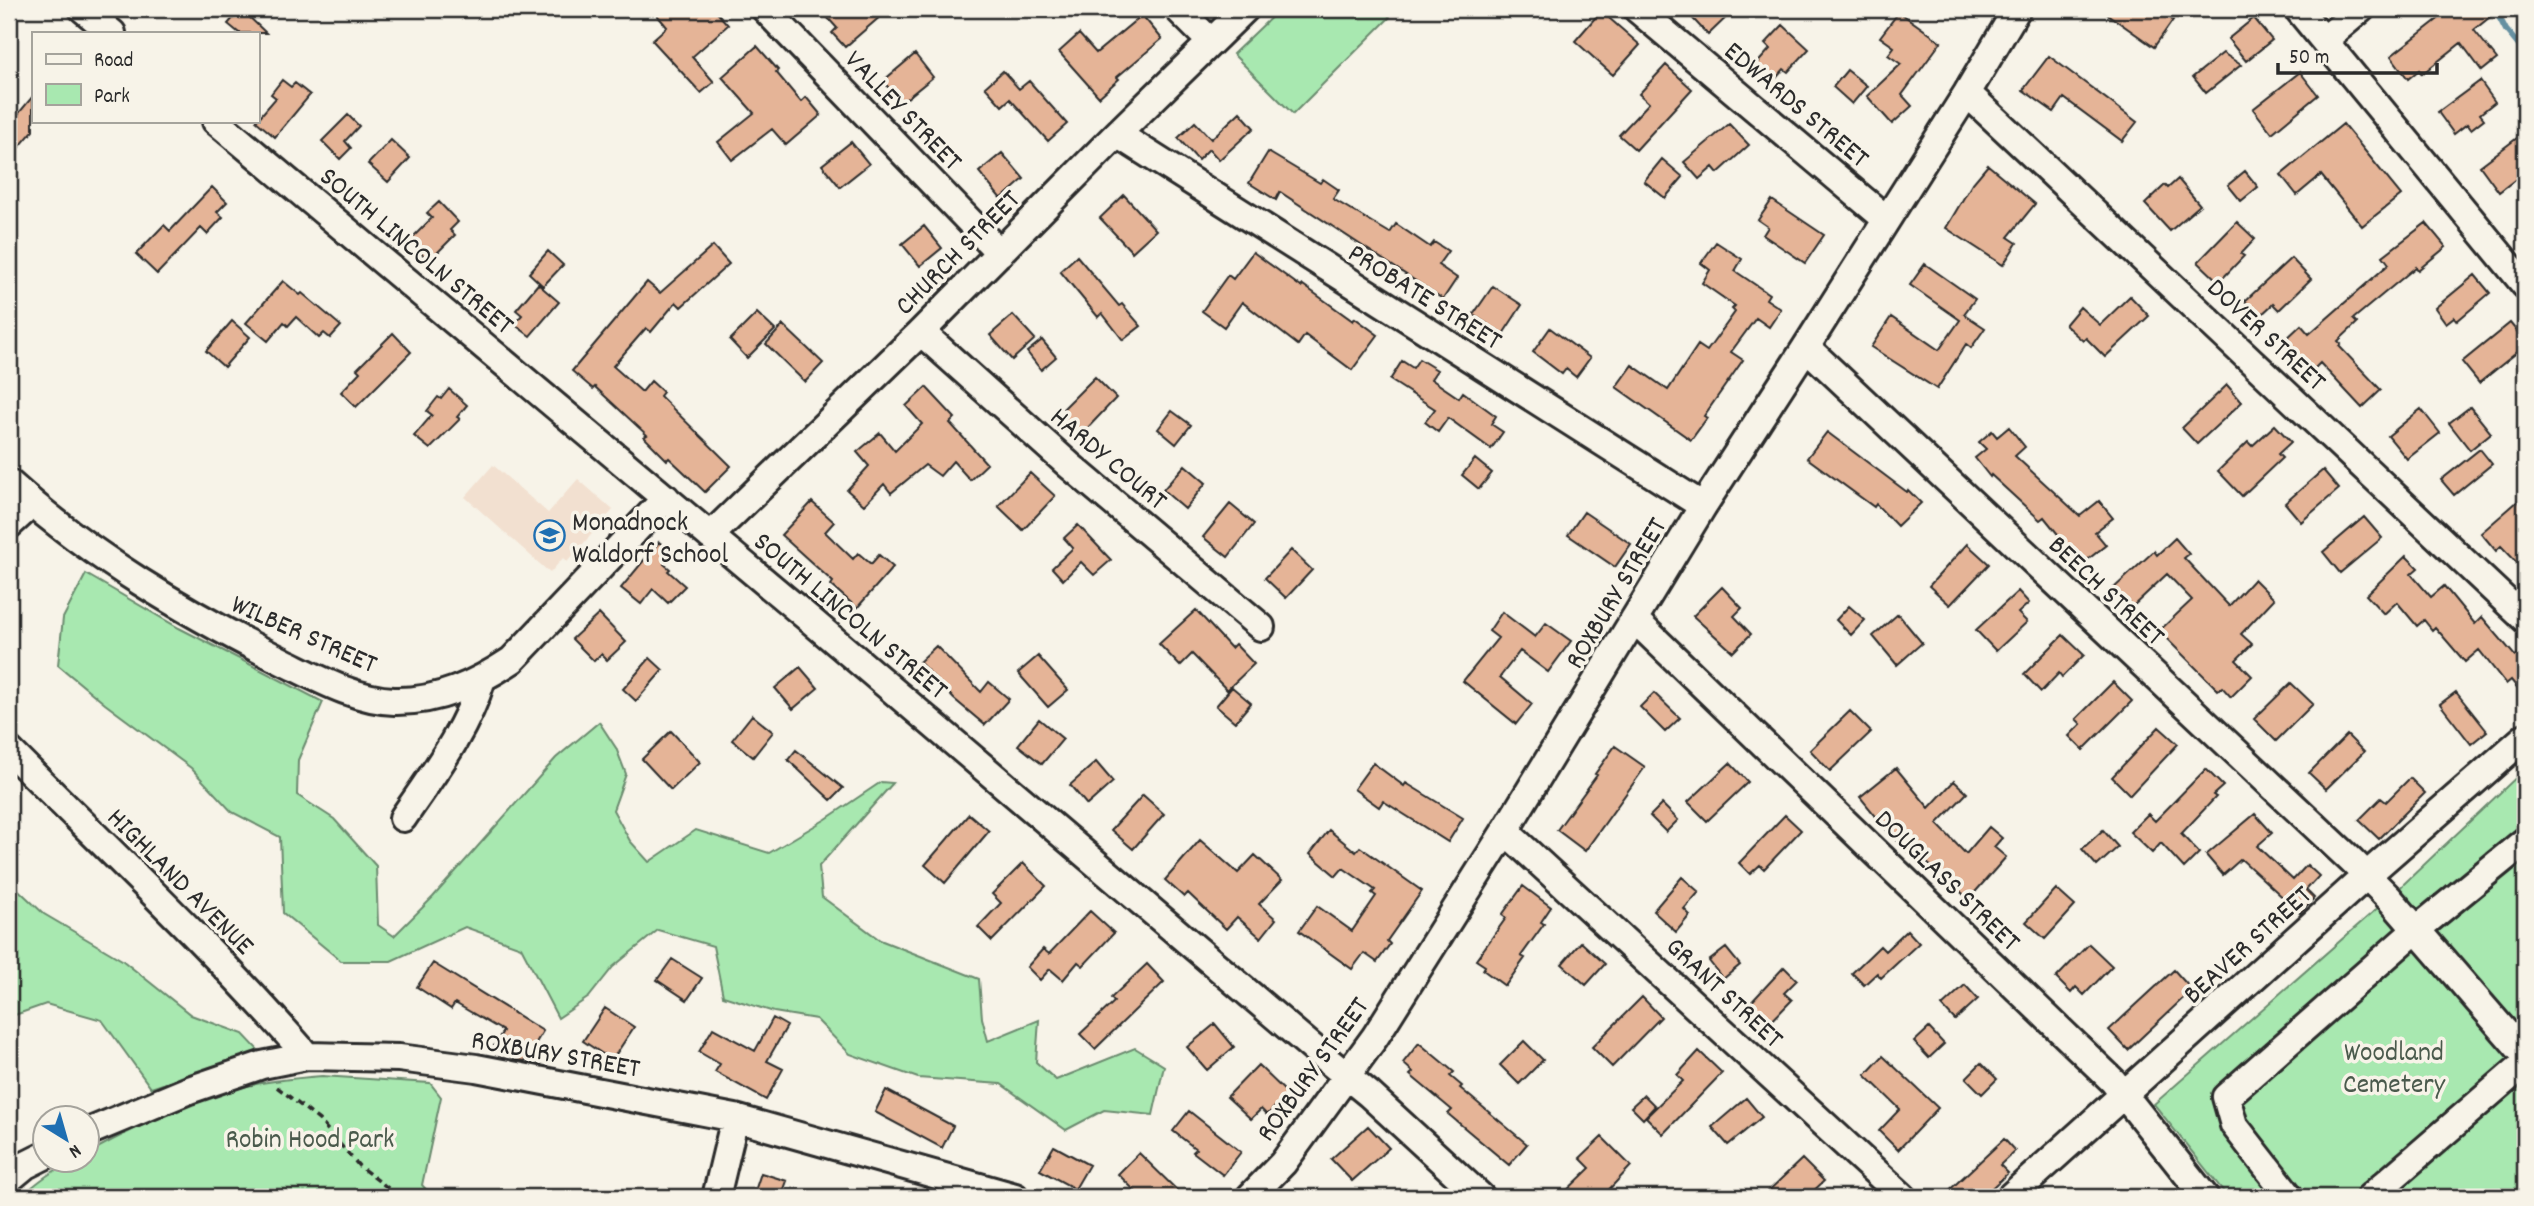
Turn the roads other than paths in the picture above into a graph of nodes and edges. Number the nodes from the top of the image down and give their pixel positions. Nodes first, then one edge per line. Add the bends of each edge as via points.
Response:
1 (83, 9) edge
2 (765, 9) edge
3 (1178, 9) edge
4 (1245, 9) edge
5 (1637, 9) edge
6 (2017, 9) edge
7 (2298, 9) edge
8 (2361, 9) edge
9 (111, 32) edge
10 (2323, 40) junction
11 (1211, 42) junction
12 (1967, 93) junction
13 (217, 122) edge
14 (1116, 134) junction
15 (1886, 219) junction
16 (1000, 253) junction
17 (2525, 285) edge
18 (921, 332) junction
19 (1807, 347) junction
20 (9, 483) edge
21 (666, 498) junction
22 (32, 504) junction
23 (1703, 506) junction
24 (9, 525) edge
25 (710, 536) junction
26 (2525, 619) edge
27 (1634, 620) junction
28 (1261, 627) dead end
29 (482, 679) junction
30 (2525, 737) edge
31 (9, 750) edge
32 (404, 818) dead end
33 (1505, 831) junction
34 (2525, 841) edge
35 (2366, 876) junction
36 (2416, 930) junction
37 (2525, 1055) edge
38 (307, 1056) junction
39 (2525, 1063) edge
40 (1347, 1077) junction
41 (2126, 1095) junction
42 (735, 1118) junction
43 (102, 1126) edge
44 (32, 1162) edge
45 (935, 1174) junction
46 (9, 1179) edge
47 (716, 1197) edge
48 (953, 1197) edge
49 (1015, 1197) edge
50 (1250, 1197) edge
51 (1481, 1197) edge
52 (1903, 1197) edge
53 (2011, 1197) edge
54 (2205, 1197) edge
55 (2290, 1197) edge
56 (2370, 1197) edge

1 - 9 street
2 - 16 street, VALLEY STREET
3 - 11 street
4 - 11 street, CHURCH STREET
5 - 15 street, EDWARDS STREET
6 - 12 street, ROXBURY STREET
7 - 10 street
8 - 10 street
10 - 17 street
11 - 14 street, CHURCH STREET
12 - 15 street, ROXBURY STREET
12 - 26 street, DOVER STREET
13 - 21 street, SOUTH LINCOLN STREET
14 - 16 street, CHURCH STREET
14 - 23 street, PROBATE STREET
15 - 19 street, ROXBURY STREET
16 - 18 street, CHURCH STREET
18 - 25 street, CHURCH STREET
18 - 28 street, HARDY COURT
19 - 23 street, ROXBURY STREET
19 - 35 street, BEECH STREET
20 - 22 street, WILBER STREET
21 - 25 street, SOUTH LINCOLN STREET
21 - 29 street, WILBER STREET via 512,660
22 - 24 street
22 - 29 street, WILBER STREET via 173,602 320,679 392,701 423,700
23 - 27 street, ROXBURY STREET
25 - 40 street, SOUTH LINCOLN STREET
27 - 33 street, ROXBURY STREET
27 - 41 street, DOUGLASS STREET
29 - 32 street via 473,707 448,752
30 - 35 street, BEAVER STREET
31 - 38 street, HIGHLAND AVENUE
33 - 40 street, ROXBURY STREET
33 - 52 street, GRANT STREET
34 - 36 street
35 - 36 street, BEECH STREET
35 - 41 street, BEAVER STREET
36 - 37 street, BEECH STREET
36 - 55 street via 2227,1097 2234,1125
38 - 42 street, ROXBURY STREET via 400,1058 476,1068
38 - 43 street, ROXBURY STREET via 262,1065
39 - 56 street
40 - 50 street, ROXBURY STREET via 1283,1163
40 - 51 street, SOUTH LINCOLN STREET
41 - 53 street, BEAVER STREET
41 - 54 street, DOUGLASS STREET
42 - 45 street, ROXBURY STREET
42 - 47 street
44 - 46 street
45 - 48 street
45 - 49 street, ROXBURY STREET

